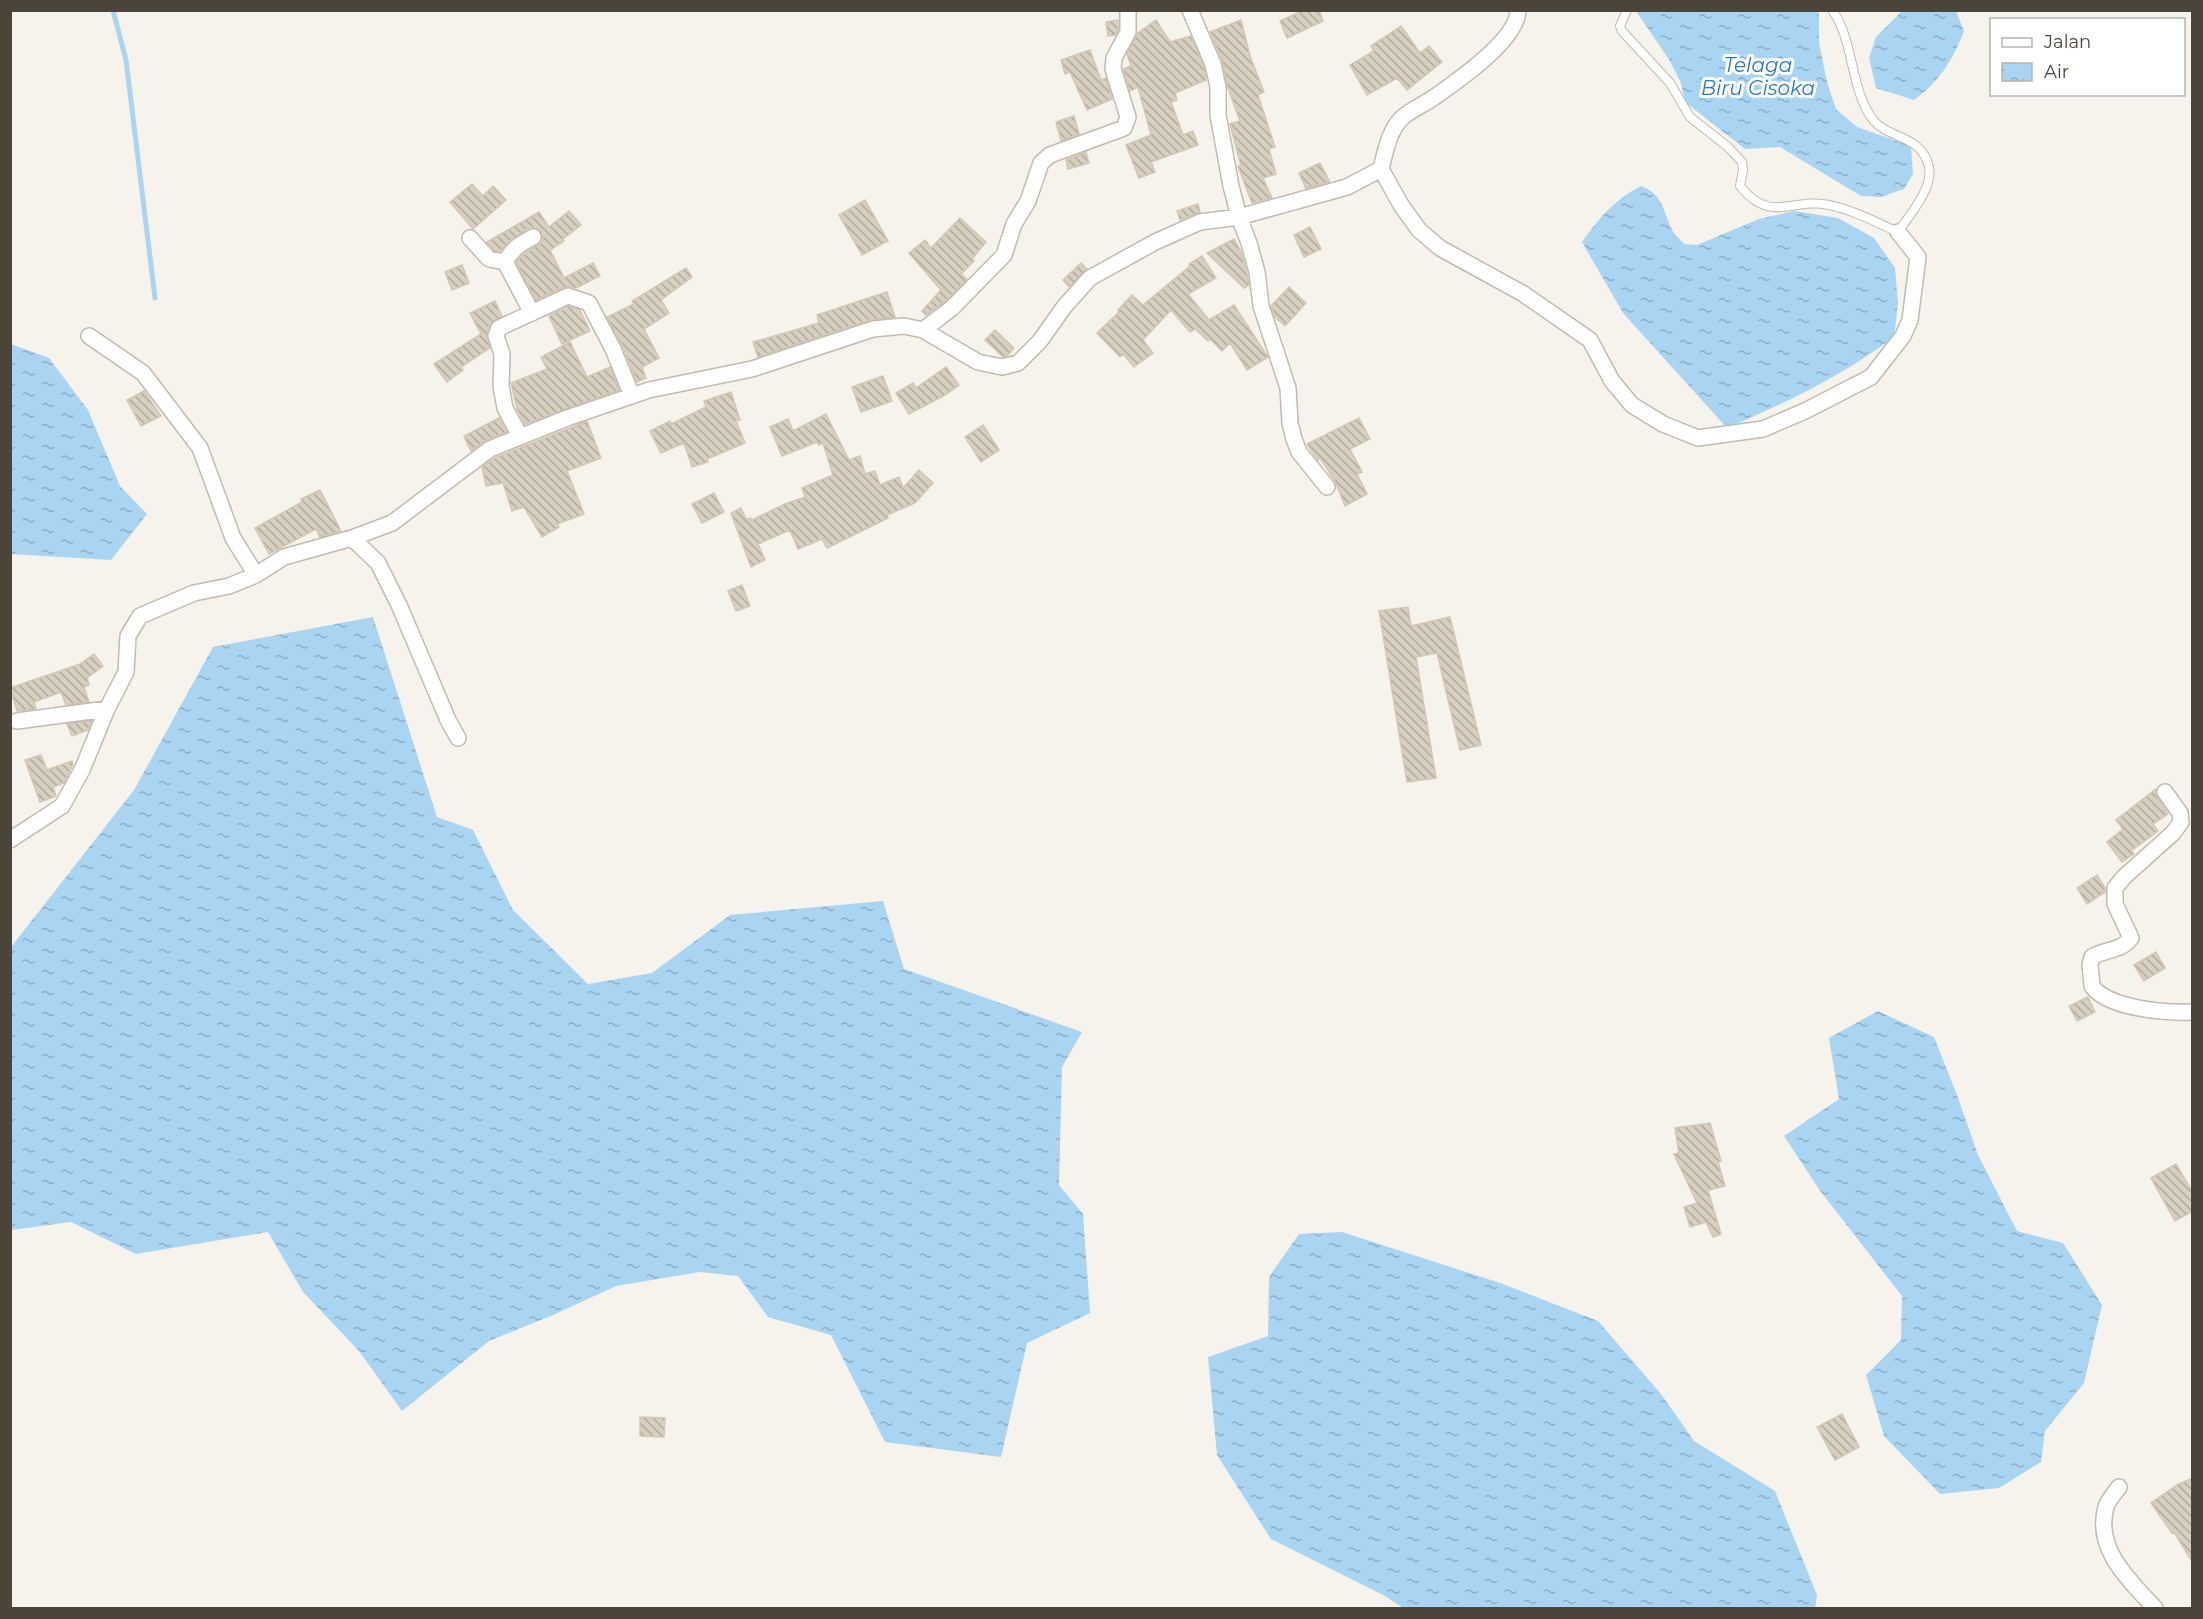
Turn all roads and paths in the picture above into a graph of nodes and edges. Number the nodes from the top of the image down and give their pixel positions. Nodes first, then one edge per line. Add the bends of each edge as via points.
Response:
1 (1128, 10) edge
2 (1190, 10) edge
3 (1518, 10) edge
4 (1627, 10) edge
5 (1832, 10) edge
6 (1381, 169) junction
7 (1239, 217) junction
8 (1898, 232) junction
9 (532, 237) dead end
10 (470, 238) dead end
11 (505, 262) junction
12 (532, 313) junction
13 (923, 330) junction
14 (89, 336) dead end
15 (632, 396) junction
16 (520, 436) junction
17 (1327, 488) dead end
18 (352, 538) junction
19 (256, 575) junction
20 (107, 709) junction
21 (17, 721) dead end
22 (458, 738) dead end
23 (2165, 792) dead end
24 (10, 840) edge
25 (2193, 1012) edge
26 (2119, 1487) dead end
27 (2155, 1608) edge

1 - 13 street via 1128,32 1114,58 1113,69 1128,117 1124,128 1050,155 1041,163 1004,255 960,300
2 - 7 street via 1213,64 1218,115
3 - 6 street via 1509,33 1489,55 1400,119
4 - 8 lane via 1620,26 1622,31 1670,83 1690,117 1742,162 1740,186 1751,199 1779,208 1826,204 1844,208
5 - 8 lane via 1860,94 1875,122 1907,138 1923,154 1929,168 1920,201
6 - 7 street via 1347,187
6 - 8 street via 1419,230 1440,248 1522,293 1590,340 1612,381 1632,405 1663,424 1698,438 1763,429 1871,377 1903,336 1910,320 1918,257
7 - 13 street via 1200,222 1090,278 1018,363 1002,367 978,362
7 - 17 street via 1288,388 1294,439 1299,452
9 - 11 street via 518,245
10 - 11 street via 489,259
11 - 12 street
12 - 15 street via 568,296 589,303
12 - 16 street via 499,328 496,336 502,354 501,386 506,408
13 - 15 street via 904,326 873,329 752,369
14 - 19 street via 143,373 200,448 233,538
15 - 16 street
16 - 18 street via 490,448 392,523
18 - 19 street via 284,557
18 - 22 street via 378,563
19 - 20 street via 229,586 194,593 140,616 129,636 126,672
20 - 21 street
20 - 24 street via 62,806
23 - 25 street via 2180,813 2181,822 2115,888 2115,904 2131,938 2119,948 2092,957 2092,986 2105,997 2124,1004 2166,1013
26 - 27 street via 2106,1506 2103,1528 2112,1559

